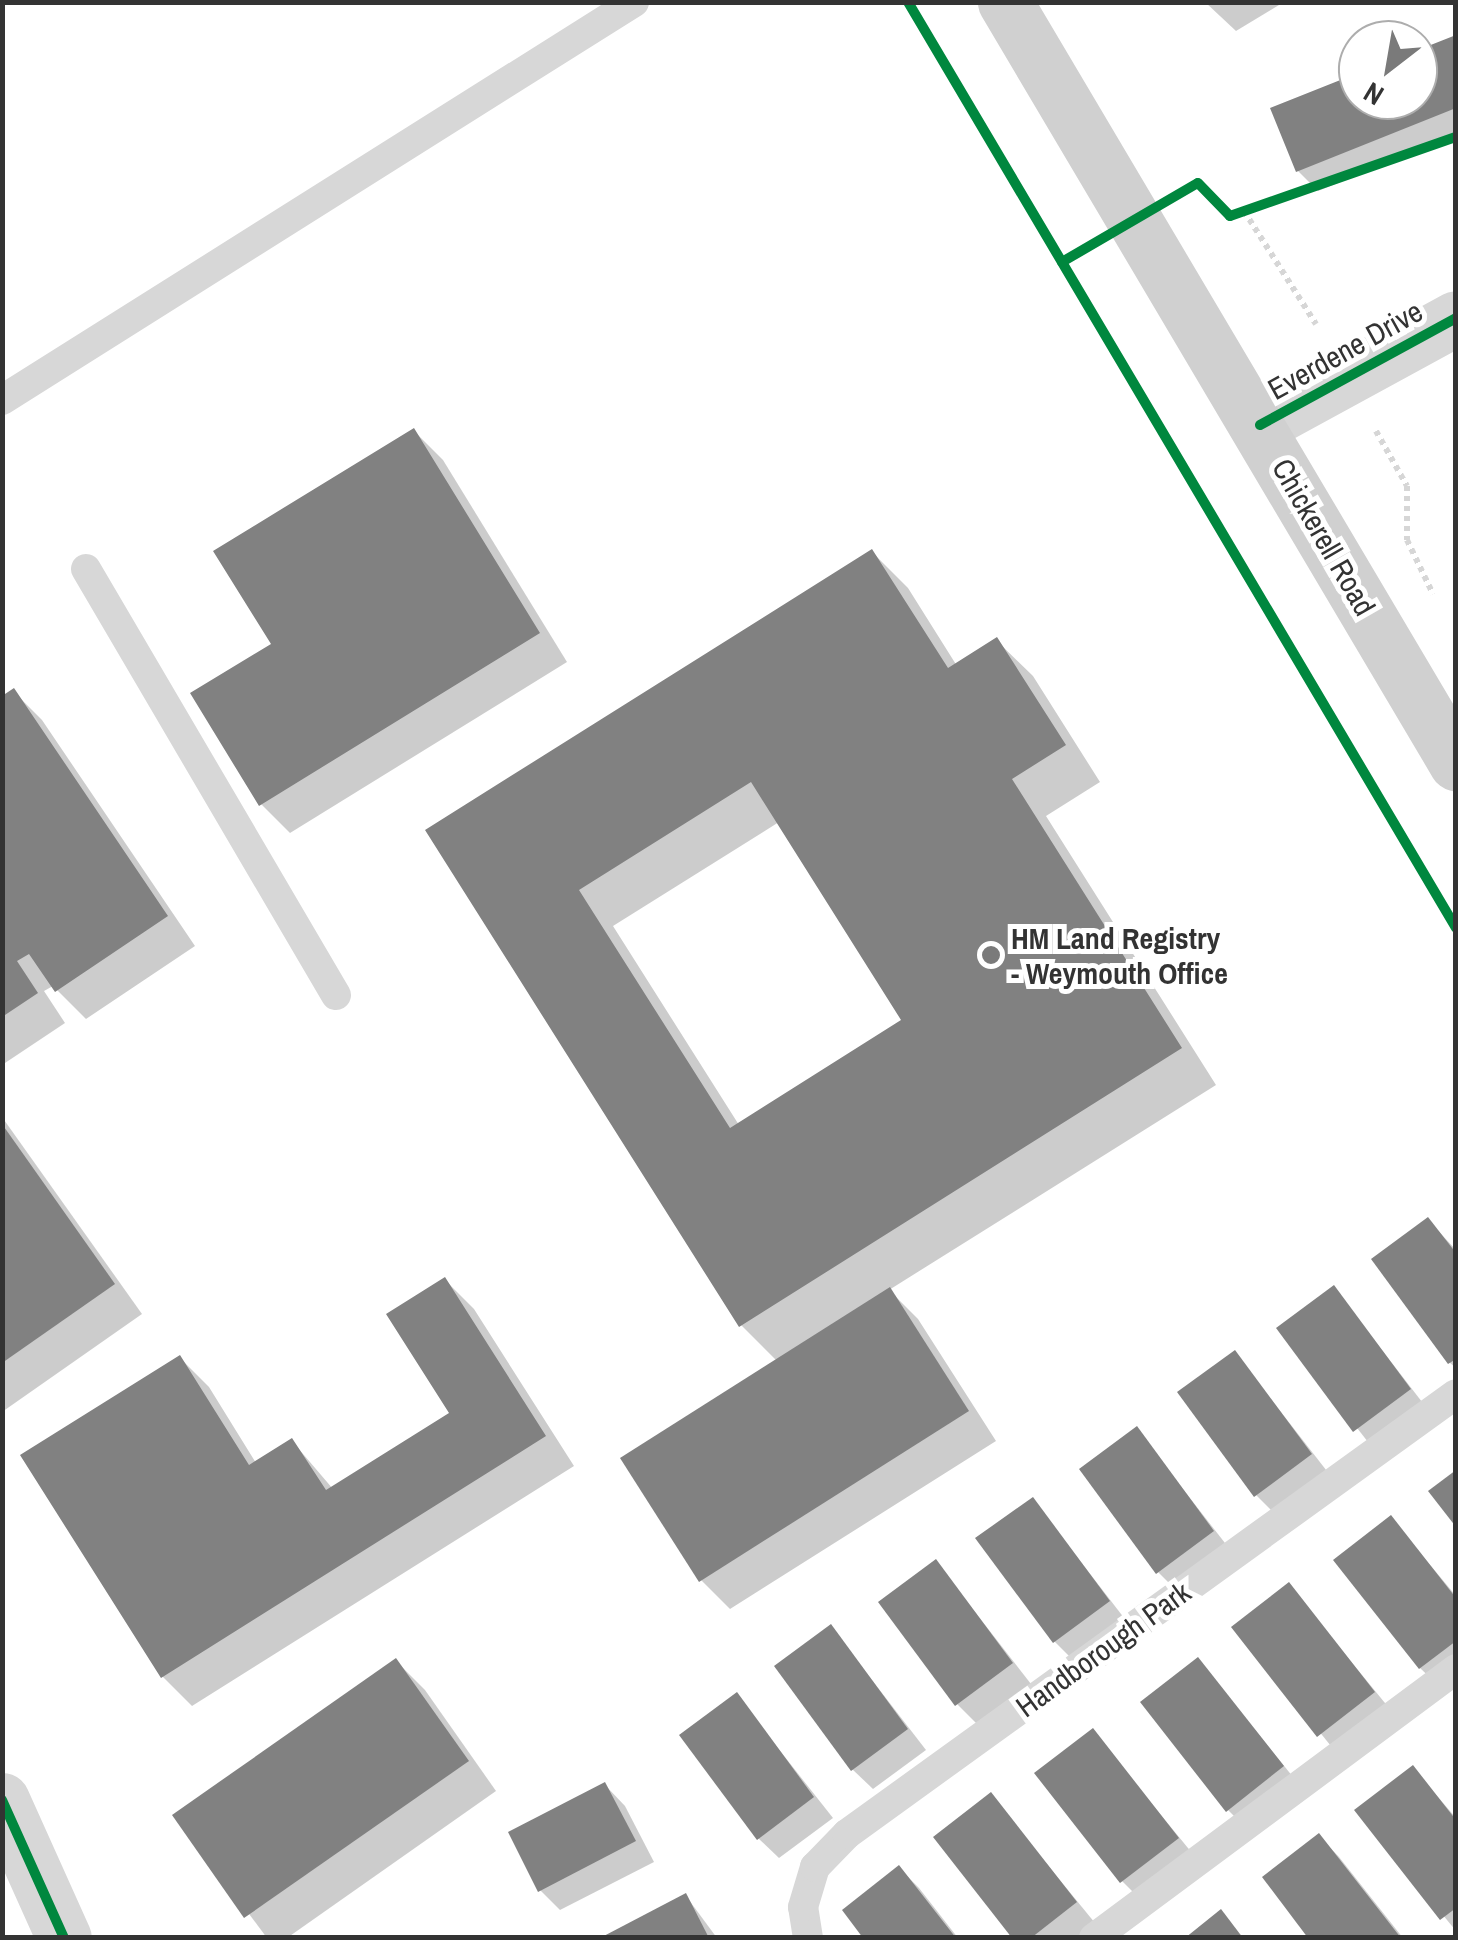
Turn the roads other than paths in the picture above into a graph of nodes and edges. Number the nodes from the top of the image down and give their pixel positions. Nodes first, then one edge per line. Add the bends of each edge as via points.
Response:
1 (634, 2) edge
2 (1006, 2) edge
3 (1456, 318) edge
4 (2, 400) edge
5 (1260, 426) junction
6 (86, 568) dead end
7 (1456, 763) edge
8 (336, 996) dead end
9 (1456, 1394) edge
10 (1456, 1669) edge
11 (2, 1800) edge
12 (64, 1938) edge
13 (808, 1938) edge
14 (1094, 1938) edge

1 - 4 lane
2 - 5 main road, Chickerell Road
3 - 5 street, Everdene Drive
5 - 7 main road, Chickerell Road
6 - 8 lane
9 - 13 lane, Handborough Park via 847,1834 815,1867 804,1906
10 - 14 lane
11 - 12 street

